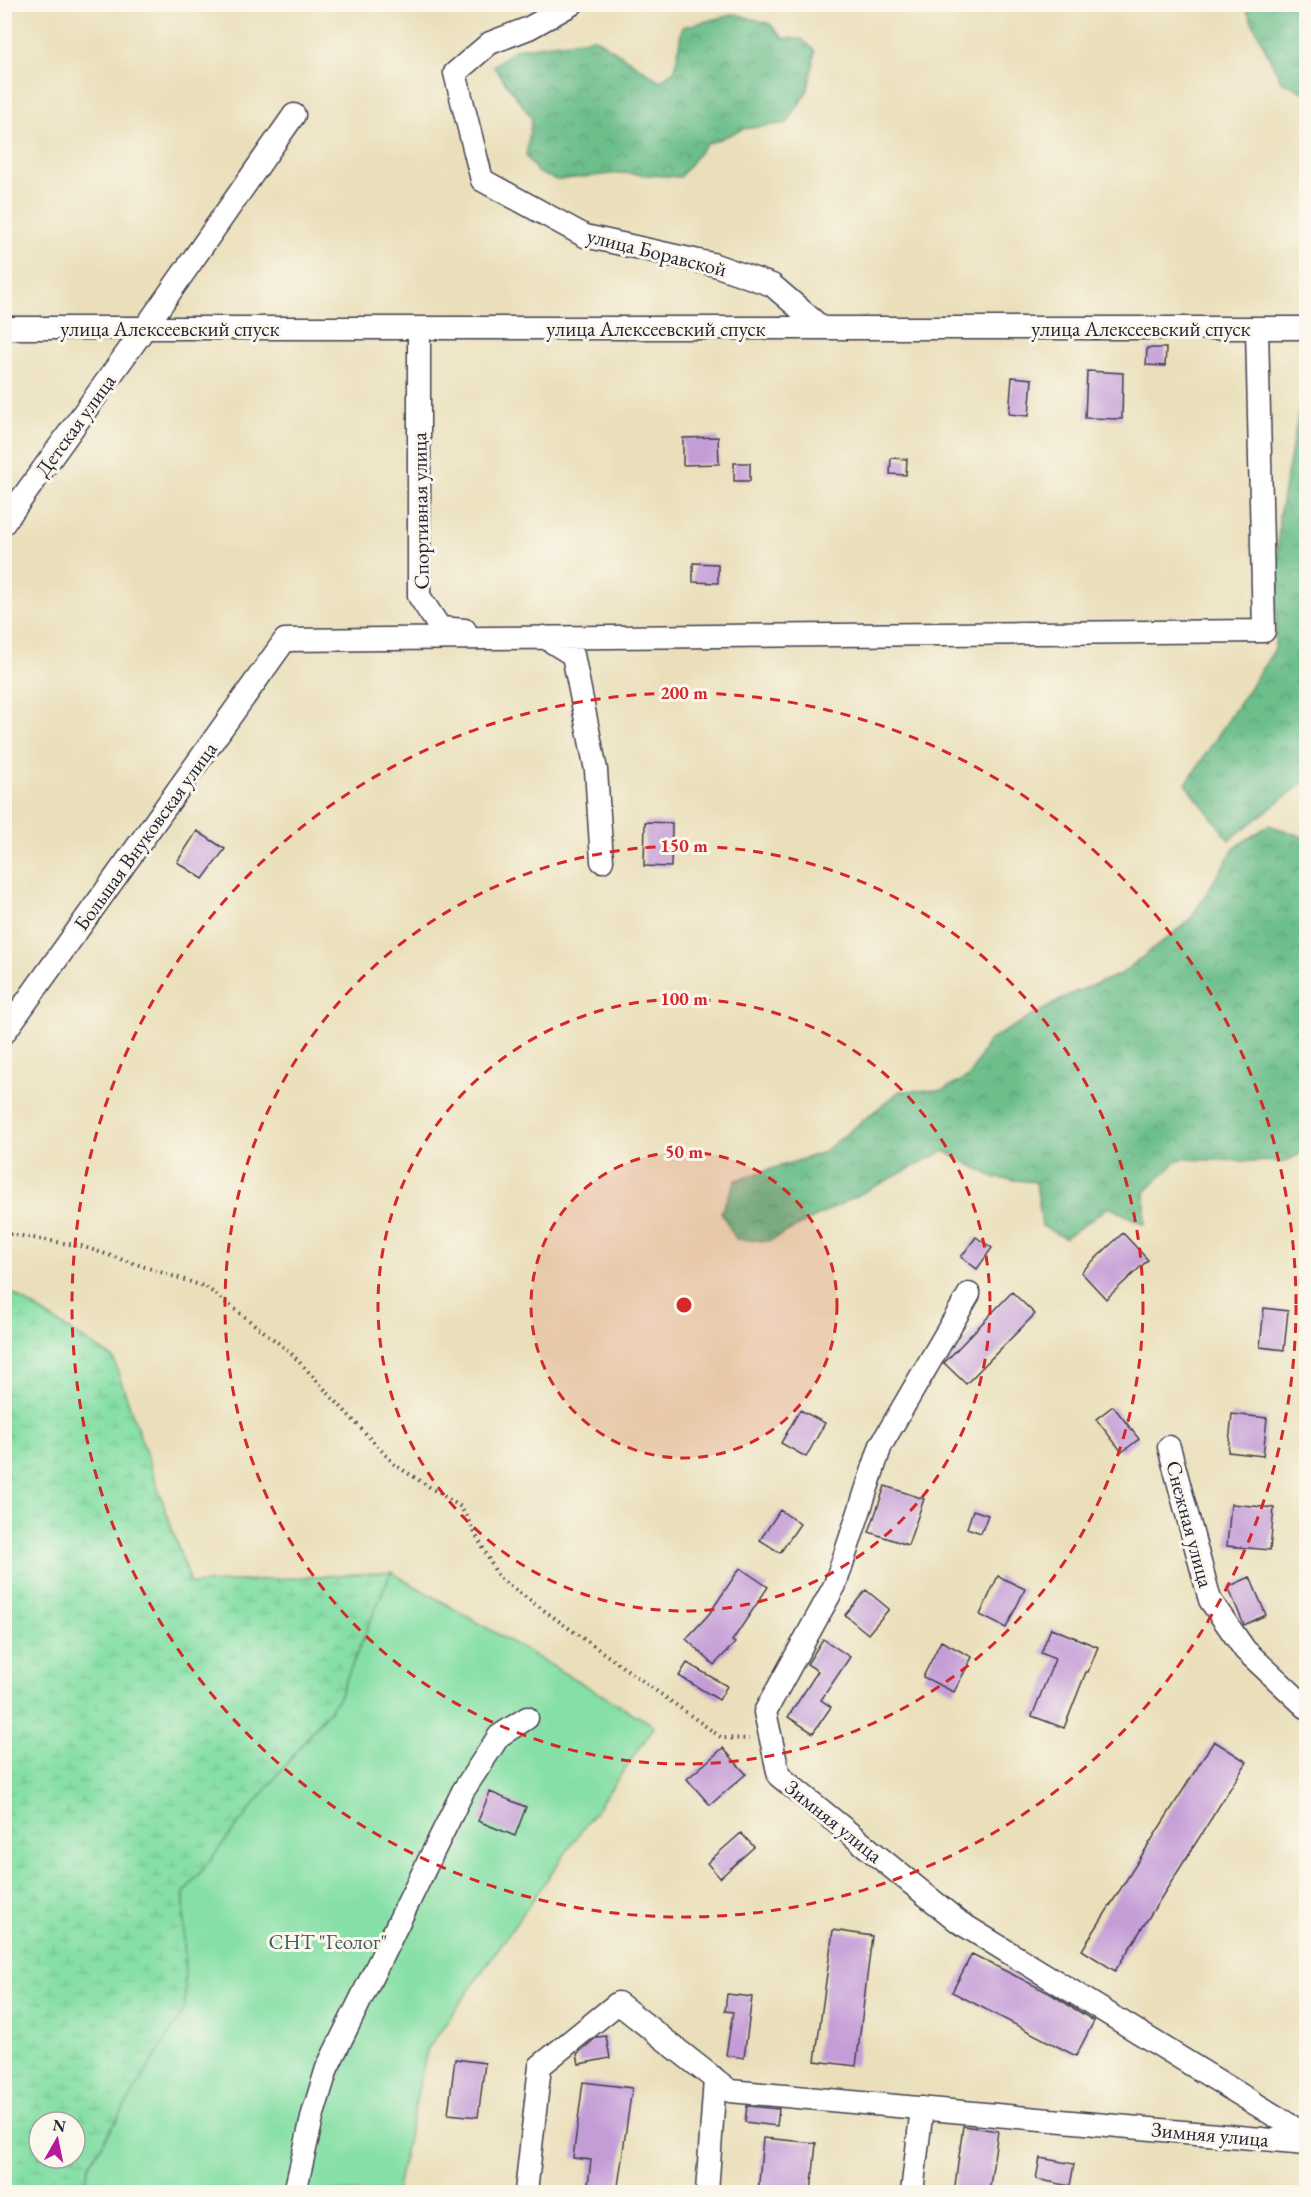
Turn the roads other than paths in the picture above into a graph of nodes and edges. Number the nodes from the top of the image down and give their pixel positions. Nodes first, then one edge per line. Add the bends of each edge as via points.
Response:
1 (572, 4) edge
2 (294, 115) dead end
3 (4, 328) edge
4 (145, 328) junction
5 (419, 328) junction
6 (822, 328) junction
7 (1257, 328) junction
8 (1306, 328) edge
9 (4, 523) edge
10 (544, 638) junction
11 (603, 861) dead end
12 (4, 1033) edge
13 (969, 1294) dead end
14 (1169, 1447) dead end
15 (1306, 1707) edge
16 (527, 1718) dead end
17 (715, 2079) junction
18 (922, 2108) junction
19 (1306, 2135) edge
20 (1306, 2143) edge
21 (296, 2193) edge
22 (526, 2193) edge
23 (707, 2193) edge
24 (912, 2193) edge

1 - 6 street, улица Боравской via 530,28 490,43 455,73 482,180 585,236 712,264 772,285
2 - 4 street, Детская улица
3 - 4 street, улица Алексеевский спуск
4 - 5 street, улица Алексеевский спуск
4 - 9 street, Детская улица
5 - 6 street, улица Алексеевский спуск
5 - 10 street, Спортивная улица via 419,596 440,628 478,632 530,629
6 - 7 street, улица Алексеевский спуск
7 - 8 street, улица Алексеевский спуск
7 - 10 street via 1264,631
10 - 11 street, Спортивная улица via 573,655 596,770
10 - 12 street, Большая Внуковская улица via 285,640
13 - 19 street, Зимняя улица via 881,1445 835,1585 765,1712 779,1776 959,1922
14 - 15 street, Снежная улица via 1210,1600 1245,1650
16 - 21 street via 499,1736 463,1791 332,2058 313,2114
17 - 18 street, Зимняя улица via 730,2091
17 - 22 street, Зимняя улица via 618,2003 540,2066
17 - 23 street
18 - 20 street, Зимняя улица
18 - 24 street

